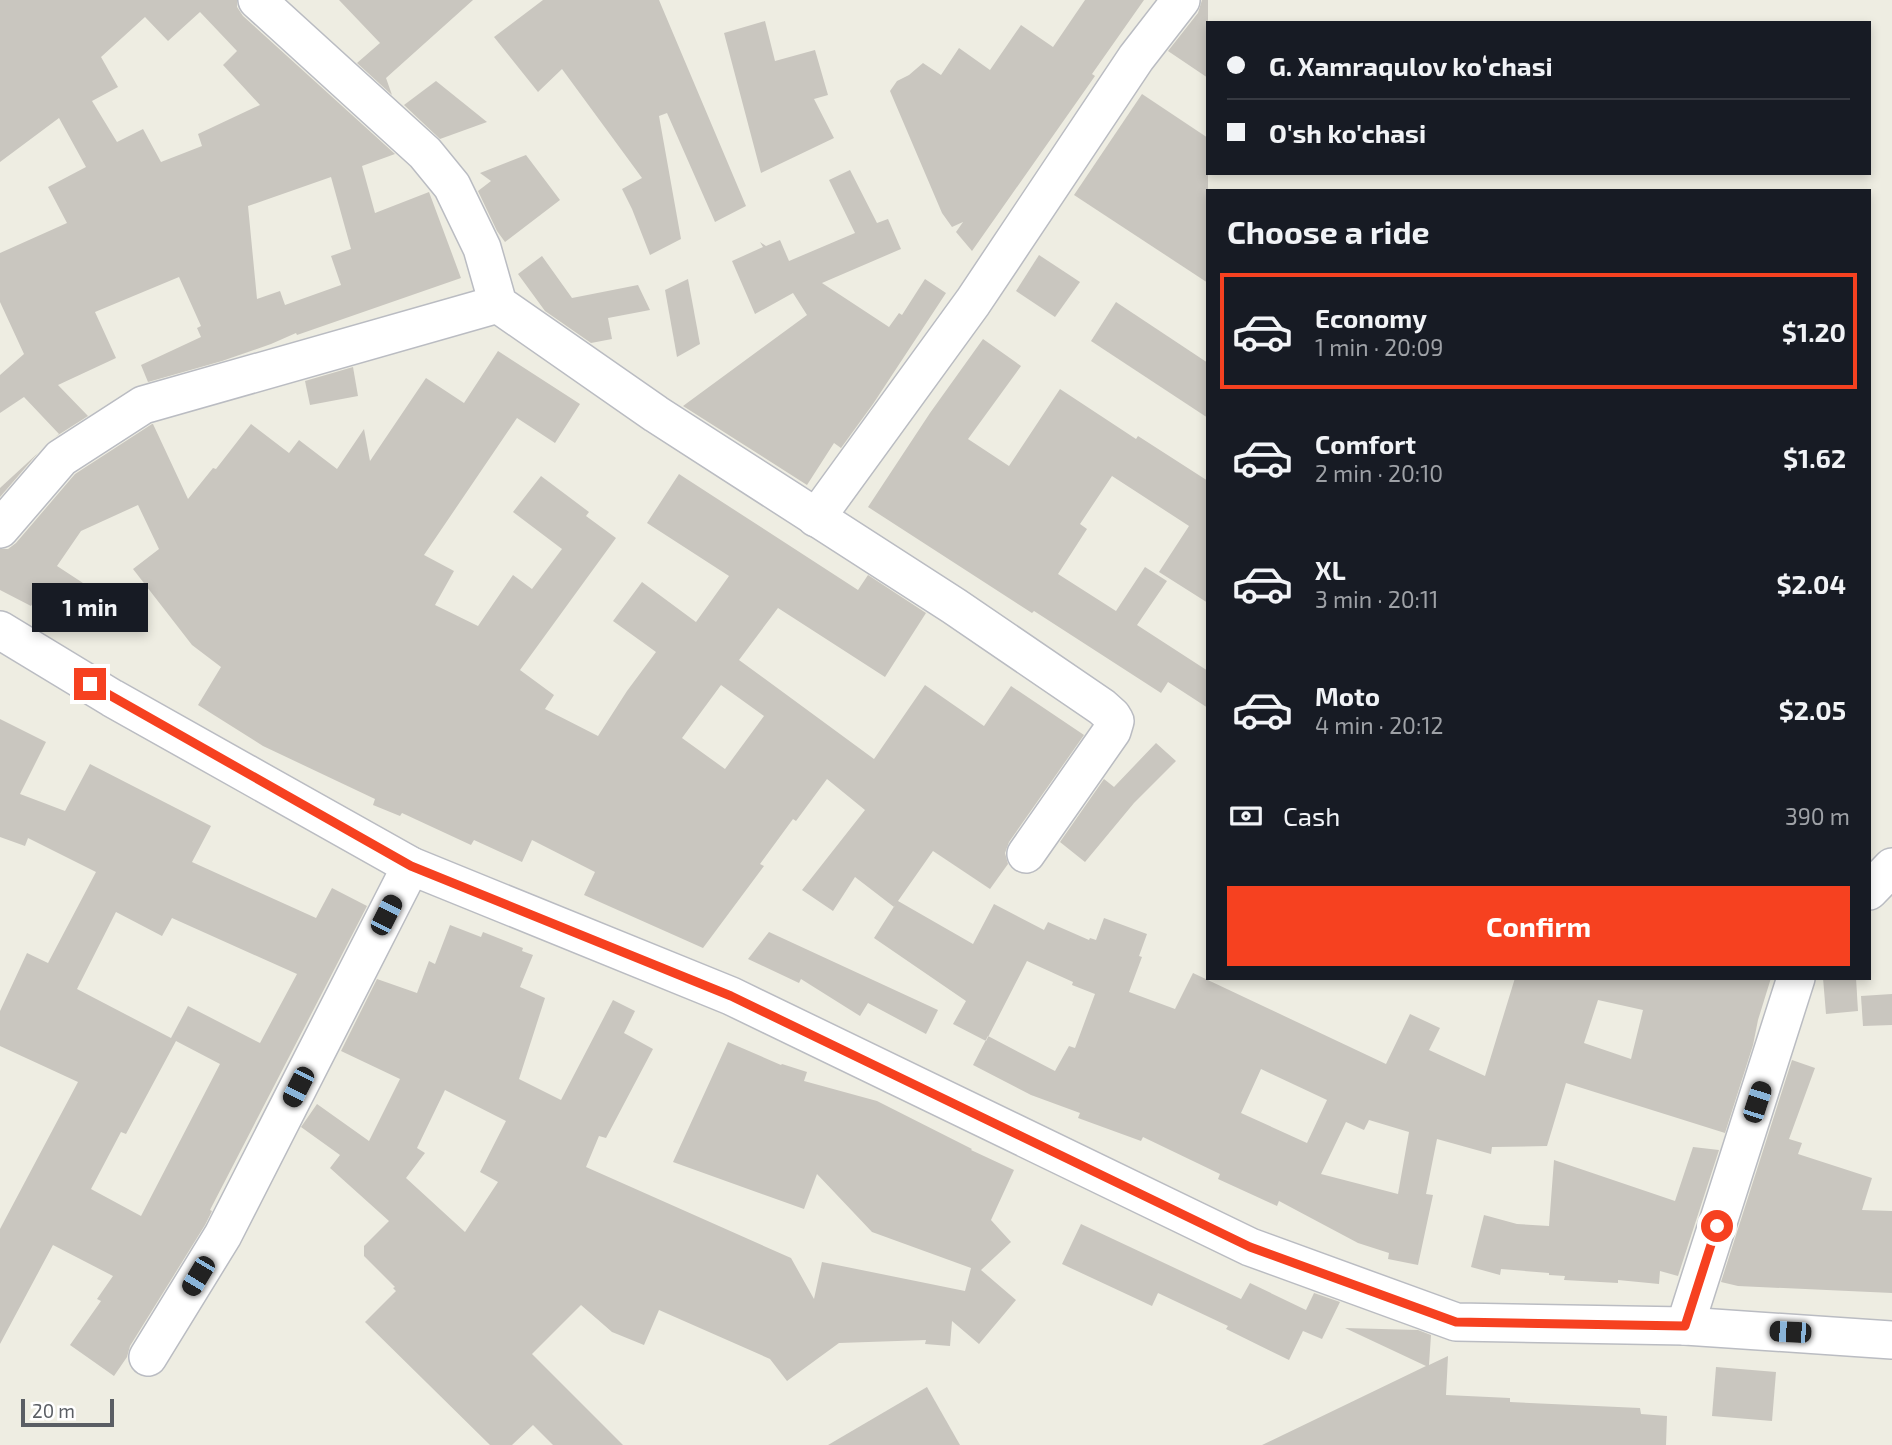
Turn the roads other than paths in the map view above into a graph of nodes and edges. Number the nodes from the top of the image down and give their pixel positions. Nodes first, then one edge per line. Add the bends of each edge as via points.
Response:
1 (257, 0) edge
2 (1181, 0) edge
3 (498, 303) junction
4 (816, 518) junction
5 (0, 529) edge
6 (0, 630) edge
7 (1026, 853) dead end
8 (411, 866) junction
9 (1892, 867) edge
10 (1871, 889) edge
11 (1795, 980) edge
12 (1685, 1326) junction
13 (1892, 1340) edge
14 (148, 1357) dead end

1 - 3 street via 425,153 452,186 482,248
2 - 4 street via 1136,58 973,302
3 - 4 street
3 - 5 street via 144,405 61,458
4 - 7 street via 954,606 1112,716 1112,731
6 - 8 street
8 - 12 street via 731,996 1250,1247 1456,1322
8 - 14 street via 223,1235
9 - 10 street
11 - 12 street
12 - 13 street

